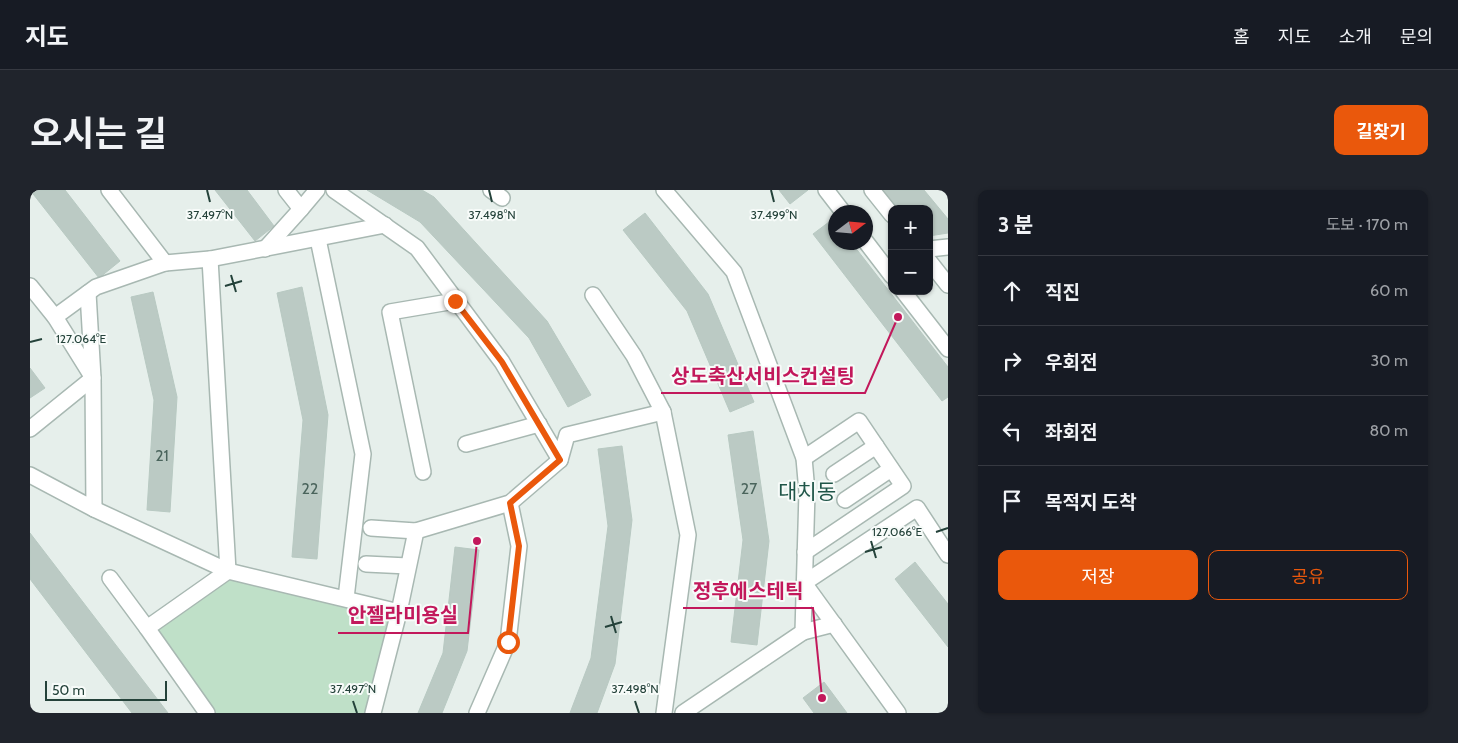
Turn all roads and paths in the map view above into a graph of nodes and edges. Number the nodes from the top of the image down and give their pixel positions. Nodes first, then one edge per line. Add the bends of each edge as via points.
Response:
1 (109, 190) edge
2 (286, 190) edge
3 (317, 190) edge
4 (334, 190) edge
5 (664, 190) edge
6 (826, 190) edge
7 (872, 190) edge
8 (838, 205) edge
9 (301, 209) junction
10 (888, 210) edge
11 (385, 225) junction
12 (318, 239) junction
13 (948, 247) edge
14 (265, 249) junction
15 (933, 249) edge
16 (872, 250) edge
17 (210, 259) junction
18 (166, 263) junction
19 (933, 266) edge
20 (888, 271) edge
21 (30, 286) edge
22 (948, 286) edge
23 (88, 292) junction
24 (593, 295) dead end
25 (906, 295) edge
26 (455, 301) junction
27 (55, 316) junction
28 (948, 350) edge
29 (93, 378) junction
30 (663, 412) junction
31 (539, 424) junction
32 (30, 429) edge
33 (466, 444) dead end
34 (876, 446) junction
35 (804, 458) junction
36 (560, 460) junction
37 (891, 469) junction
38 (423, 472) dead end
39 (834, 474) dead end
40 (30, 475) edge
41 (845, 500) dead end
42 (510, 503) junction
43 (94, 509) junction
44 (371, 528) dead end
45 (416, 531) junction
46 (805, 552) junction
47 (948, 555) edge
48 (366, 564) dead end
49 (408, 566) junction
50 (228, 571) junction
51 (110, 578) dead end
52 (804, 583) junction
53 (346, 598) junction
54 (399, 612) junction
55 (834, 624) junction
56 (147, 628) junction
57 (803, 632) junction
58 (690, 711) edge
59 (207, 713) edge
60 (373, 713) edge
61 (477, 713) edge
62 (664, 713) edge
63 (898, 713) edge

1 - 18 street
2 - 9 street
3 - 9 street
4 - 11 street
5 - 35 street via 734,272
6 - 8 street
7 - 10 street
9 - 14 street
11 - 12 street
11 - 26 street via 417,248
12 - 14 street
12 - 53 street via 363,454
13 - 15 street
14 - 17 street
16 - 20 street
17 - 18 street
17 - 50 street
18 - 23 street via 96,286
19 - 22 street
21 - 27 street
23 - 27 street
23 - 29 street
24 - 30 street via 634,356
25 - 28 street
26 - 31 street via 502,362
26 - 38 street via 390,312
27 - 29 street
29 - 32 street
29 - 43 street
30 - 36 street via 568,435
30 - 62 street via 688,535
31 - 33 street
31 - 36 street
34 - 35 street via 859,421
34 - 37 street
34 - 39 street
35 - 46 street via 807,492
36 - 42 street
37 - 41 street
37 - 46 street via 903,486
40 - 43 street
42 - 45 street
42 - 61 street via 519,546 508,642
43 - 50 street
44 - 45 street
45 - 49 street
46 - 52 street
47 - 52 street via 916,508
48 - 49 street
49 - 54 street
50 - 53 street
50 - 56 street
51 - 56 street
52 - 55 street
52 - 57 street
53 - 54 street
54 - 60 street
55 - 57 street
55 - 63 street
56 - 59 street
57 - 58 street

